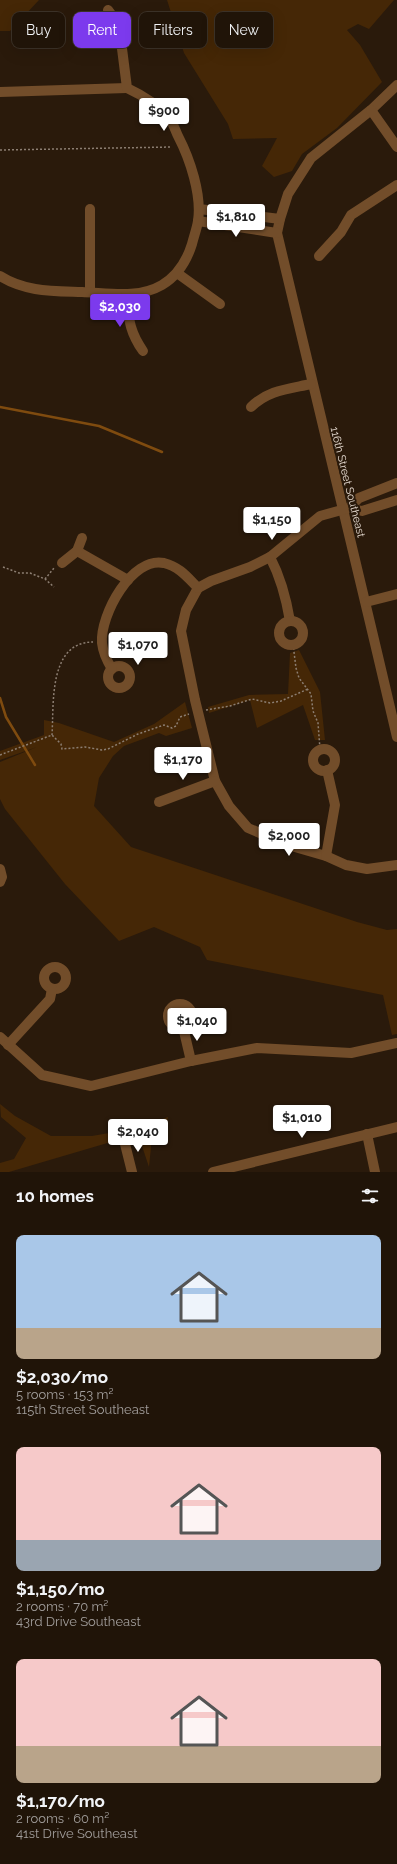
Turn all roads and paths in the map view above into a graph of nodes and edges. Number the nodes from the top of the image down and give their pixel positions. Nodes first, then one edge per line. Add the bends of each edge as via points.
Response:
1 (108, 10) dead end
2 (397, 85) edge
3 (127, 88) junction
4 (0, 92) edge
5 (371, 110) junction
6 (184, 147) junction
7 (397, 147) edge
8 (0, 150) edge
9 (397, 185) edge
10 (199, 208) junction
11 (90, 209) dead end
12 (280, 219) junction
13 (198, 221) junction
14 (277, 233) junction
15 (319, 256) dead end
16 (177, 273) junction
17 (0, 276) edge
18 (90, 292) junction
19 (126, 294) junction
20 (220, 304) dead end
21 (143, 351) dead end
22 (311, 384) junction
23 (251, 407) dead end
24 (397, 483) edge
25 (397, 500) edge
26 (346, 509) junction
27 (82, 538) dead end
28 (77, 551) junction
29 (270, 557) junction
30 (62, 563) joint
31 (3, 567) dead end
32 (45, 579) junction
33 (128, 580) junction
34 (54, 587) dead end
35 (198, 588) junction
36 (397, 594) edge
37 (366, 602) junction
38 (290, 621) junction
39 (102, 644) junction
40 (293, 644) junction
41 (112, 669) dead end
42 (308, 689) junction
43 (198, 712) junction
44 (52, 735) junction
45 (397, 737) edge
46 (320, 749) junction
47 (1, 755) edge
48 (327, 770) junction
49 (215, 781) junction
50 (159, 802) dead end
51 (326, 856) junction
52 (397, 865) edge
53 (0, 869) edge
54 (0, 882) edge
55 (52, 989) dead end
56 (183, 1028) dead end
57 (0, 1037) edge
58 (397, 1043) edge
59 (8, 1045) junction
60 (191, 1061) junction
61 (397, 1127) edge
62 (367, 1134) junction
63 (124, 1140) dead end
64 (251, 1168) edge
65 (132, 1172) edge
66 (213, 1172) edge
67 (375, 1172) edge

1 - 3 street via 119,25
2 - 5 street
3 - 4 street
3 - 6 street via 146,98 169,118
5 - 7 street
5 - 12 street via 311,158 288,194
6 - 8 path
6 - 10 street via 194,177
9 - 15 street via 351,215 341,232
10 - 12 street
10 - 13 street
11 - 18 street
12 - 14 street
13 - 14 street
13 - 16 street via 188,254
14 - 22 street, 116th Street Southeast
16 - 19 street via 162,285 148,291
16 - 20 street
17 - 18 street via 34,290
18 - 19 street
19 - 21 street via 129,322 134,337
22 - 23 street via 269,394 260,398
22 - 26 street, 116th Street Southeast
24 - 26 street via 359,498
25 - 26 street via 362,511
26 - 29 street via 320,516
26 - 37 street, 116th Street Southeast
27 - 28 street
28 - 30 street
28 - 33 street
29 - 35 street
29 - 38 street via 282,581
30 - 32 path
31 - 32 path
32 - 34 path
33 - 35 street via 131,575 149,564 163,563 178,568
33 - 39 street via 112,603 104,624
35 - 43 street via 186,610 181,631
36 - 37 street
37 - 45 street, 116th Street Southeast
38 - 40 street via 298,623 303,632 300,640
38 - 40 street via 281,626 279,636 285,643
39 - 41 street via 105,657
39 - 44 path via 80,644 69,650 63,659 53,690
40 - 42 path via 299,678
42 - 43 path via 281,701 270,703 252,699
42 - 46 path via 318,723
43 - 44 path via 180,717 178,724 172,728 164,725 102,750 85,747 62,749 61,744
43 - 49 street
44 - 47 path
46 - 48 street via 314,755 313,763 319,770
46 - 48 street via 329,750 335,756 334,764
48 - 51 street via 335,806
49 - 50 street
49 - 51 street via 229,806 248,828 288,845
51 - 52 street via 346,865 367,868
53 - 54 street
55 - 59 street via 50,999
56 - 60 street
57 - 59 street
58 - 60 street via 351,1053 257,1048
59 - 60 street via 42,1075 92,1086
61 - 62 street
62 - 64 street
62 - 67 street
63 - 65 street
64 - 66 street

